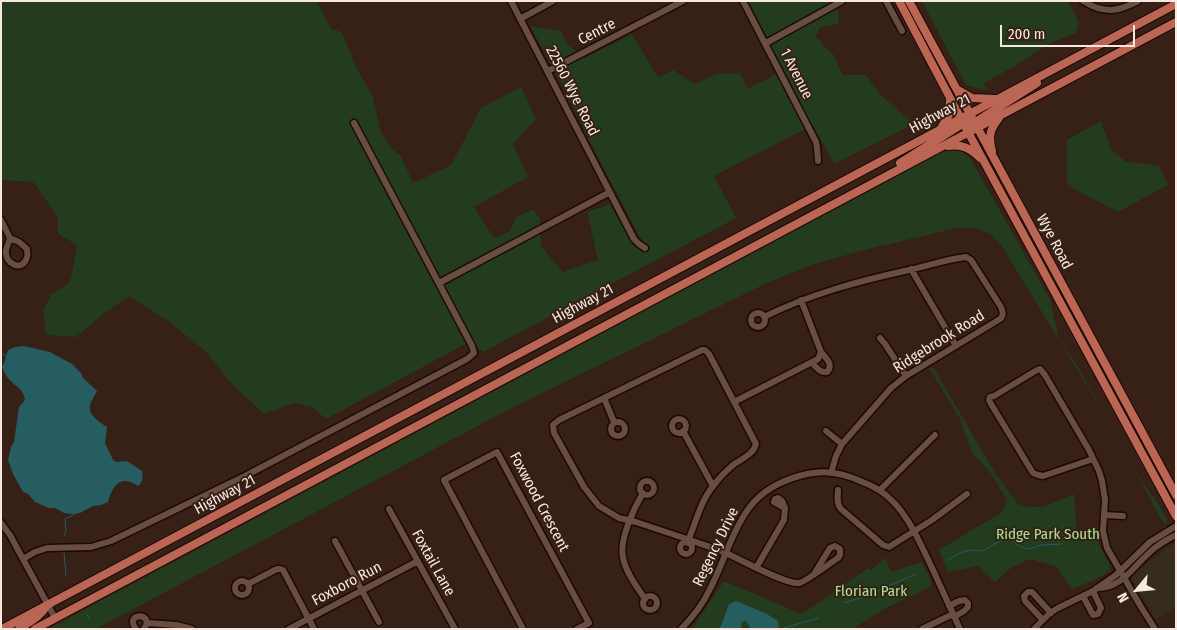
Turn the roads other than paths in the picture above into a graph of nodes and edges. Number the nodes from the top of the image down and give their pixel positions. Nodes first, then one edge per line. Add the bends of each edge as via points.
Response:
1 (511, 1) edge
2 (553, 1) edge
3 (683, 1) edge
4 (744, 1) edge
5 (842, 1) edge
6 (886, 1) edge
7 (899, 1) edge
8 (909, 1) edge
9 (1084, 1) edge
10 (1138, 1) edge
11 (1176, 4) edge
12 (520, 19) junction
13 (1176, 22) edge
14 (902, 31) dead end
15 (766, 43) junction
16 (1062, 65) junction
17 (548, 71) junction
18 (955, 88) junction
19 (950, 99) junction
20 (997, 100) junction
21 (1004, 113) junction
22 (969, 114) junction
23 (962, 121) junction
24 (354, 123) dead end
25 (975, 125) junction
26 (938, 131) junction
27 (968, 132) junction
28 (941, 147) junction
29 (994, 160) junction
30 (818, 161) dead end
31 (984, 162) junction
32 (875, 182) junction
33 (610, 192) junction
34 (1, 220) edge
35 (10, 238) dead end
36 (645, 248) dead end
37 (911, 270) junction
38 (439, 283) junction
39 (801, 300) junction
40 (764, 317) dead end
41 (880, 338) dead end
42 (956, 346) junction
43 (821, 352) junction
44 (812, 363) junction
45 (906, 376) junction
46 (604, 398) junction
47 (734, 402) junction
48 (614, 422) dead end
49 (683, 431) dead end
50 (826, 431) dead end
51 (936, 435) dead end
52 (842, 444) junction
53 (1093, 460) junction
54 (831, 473) junction
55 (713, 486) junction
56 (838, 490) dead end
57 (880, 490) junction
58 (642, 493) dead end
59 (967, 494) dead end
60 (1176, 495) edge
61 (784, 508) dead end
62 (389, 510) dead end
63 (1104, 515) junction
64 (1123, 516) dead end
65 (1176, 516) edge
66 (630, 520) junction
67 (1, 523) edge
68 (1176, 526) edge
69 (914, 532) junction
70 (1176, 535) edge
71 (336, 541) dead end
72 (689, 541) junction
73 (726, 553) junction
74 (23, 559) junction
75 (418, 561) junction
76 (756, 568) junction
77 (814, 574) junction
78 (1122, 575) junction
79 (248, 584) dead end
80 (1095, 590) junction
81 (362, 591) junction
82 (1083, 596) junction
83 (645, 599) dead end
84 (47, 605) junction
85 (949, 606) junction
86 (1051, 613) junction
87 (954, 615) junction
88 (55, 618) junction
89 (308, 618) junction
90 (1042, 620) junction
91 (379, 622) dead end
92 (145, 626) edge
93 (1035, 628) edge
94 (2, 629) edge
95 (19, 629) edge
96 (35, 629) edge
97 (136, 629) edge
98 (192, 629) edge
99 (288, 629) edge
100 (314, 629) edge
101 (456, 629) edge
102 (523, 629) edge
103 (577, 629) edge
104 (681, 629) edge
105 (922, 629) edge
106 (960, 629) edge
107 (1155, 629) edge

1 - 12 street, 22560 Wye Road
2 - 12 street
3 - 17 street, Centre
4 - 15 street, 1 Avenue
5 - 15 street
6 - 14 street
7 - 19 main road
8 - 18 main road, Wye Road
9 - 10 street via 1108,11 1119,10
11 - 16 main road, Highway 21
12 - 17 street, 22560 Wye Road
13 - 21 main road, Highway 21
15 - 30 street, 1 Avenue via 816,142
16 - 20 main road, Highway 21
16 - 25 main road
17 - 33 street, 22560 Wye Road
18 - 20 main road via 972,98
18 - 22 main road, Wye Road
19 - 23 main road
19 - 26 main road via 948,118
20 - 22 main road, Highway 21
21 - 25 main road, Highway 21
21 - 29 main road via 991,131
22 - 23 main road, Highway 21
22 - 25 main road, Wye Road
23 - 26 main road, Highway 21
23 - 27 main road, Wye Road
23 - 32 main road
24 - 38 street
25 - 27 main road, Highway 21
25 - 29 main road, Wye Road
26 - 84 main road, Highway 21
27 - 28 main road, Highway 21
27 - 31 main road, Wye Road
28 - 31 main road via 963,146
28 - 32 main road, Highway 21
29 - 60 main road, Wye Road
31 - 65 main road, Wye Road
32 - 88 main road, Highway 21
33 - 36 street, 22560 Wye Road via 634,239
33 - 38 street
34 - 35 street
37 - 39 street, Ridgebrook Road
37 - 42 street
37 - 42 street, Ridgebrook Road via 968,258 1001,307 1003,314 1000,319
38 - 74 street via 472,346 474,352 467,359 245,476 111,541 91,548 47,548
39 - 40 street, Ridgebrook Road
39 - 43 street
41 - 45 street
42 - 45 street, Ridgebrook Road
43 - 44 street
43 - 44 street via 830,369 823,373
44 - 47 street
45 - 52 street, Ridgebrook Road via 891,388
46 - 47 street via 705,350
46 - 48 street
46 - 66 street via 556,422 554,433 584,487 600,506 619,518
47 - 55 street via 756,444 752,452 732,466
49 - 55 street
50 - 52 street
51 - 57 street
52 - 54 street, Ridgebrook Road
53 - 53 street via 1038,476 991,404 990,397 1040,369
53 - 63 street via 1102,481
54 - 57 street, Regency Drive via 852,477
54 - 73 street, Regency Drive via 814,472 785,480 764,493 741,520
55 - 72 street
56 - 69 street via 838,506 883,545 889,547
57 - 69 street, Regency Drive via 904,514
58 - 66 street
59 - 69 street
61 - 76 street via 784,520
62 - 75 street, Foxtail Lane
63 - 64 street
63 - 78 street via 1105,543
66 - 72 street
66 - 83 street via 622,542 623,557
67 - 74 street
68 - 78 street via 1150,542
69 - 85 street, Regency Drive
70 - 78 street via 1155,547 1132,571
71 - 81 street
72 - 73 street
73 - 76 street
73 - 104 street, Regency Drive via 710,590
74 - 84 street
75 - 81 street, Foxboro Run
75 - 101 street, Foxtail Lane
76 - 77 street via 794,584
77 - 77 street via 838,558 840,549 830,548
78 - 80 street via 1110,586
78 - 107 street
79 - 89 street via 280,568
80 - 82 street
80 - 82 street via 1101,608 1098,614 1093,615
81 - 89 street, Foxboro Run
81 - 91 street
82 - 86 street
84 - 88 street
84 - 94 main road, Highway 21
84 - 95 main road via 43,612
85 - 87 street, Regency Drive
85 - 87 street via 965,600 968,603 964,611
86 - 90 street
86 - 90 street via 1032,592 1028,592 1024,596 1025,601
87 - 105 street
87 - 106 street, Regency Drive
88 - 96 main road, Highway 21
89 - 99 street, Foxboro Run
89 - 100 street
90 - 93 street
92 - 97 street via 144,617 138,616 133,621
92 - 98 street via 176,625
102 - 103 street, Foxwood Crescent via 444,480 498,452 589,623

